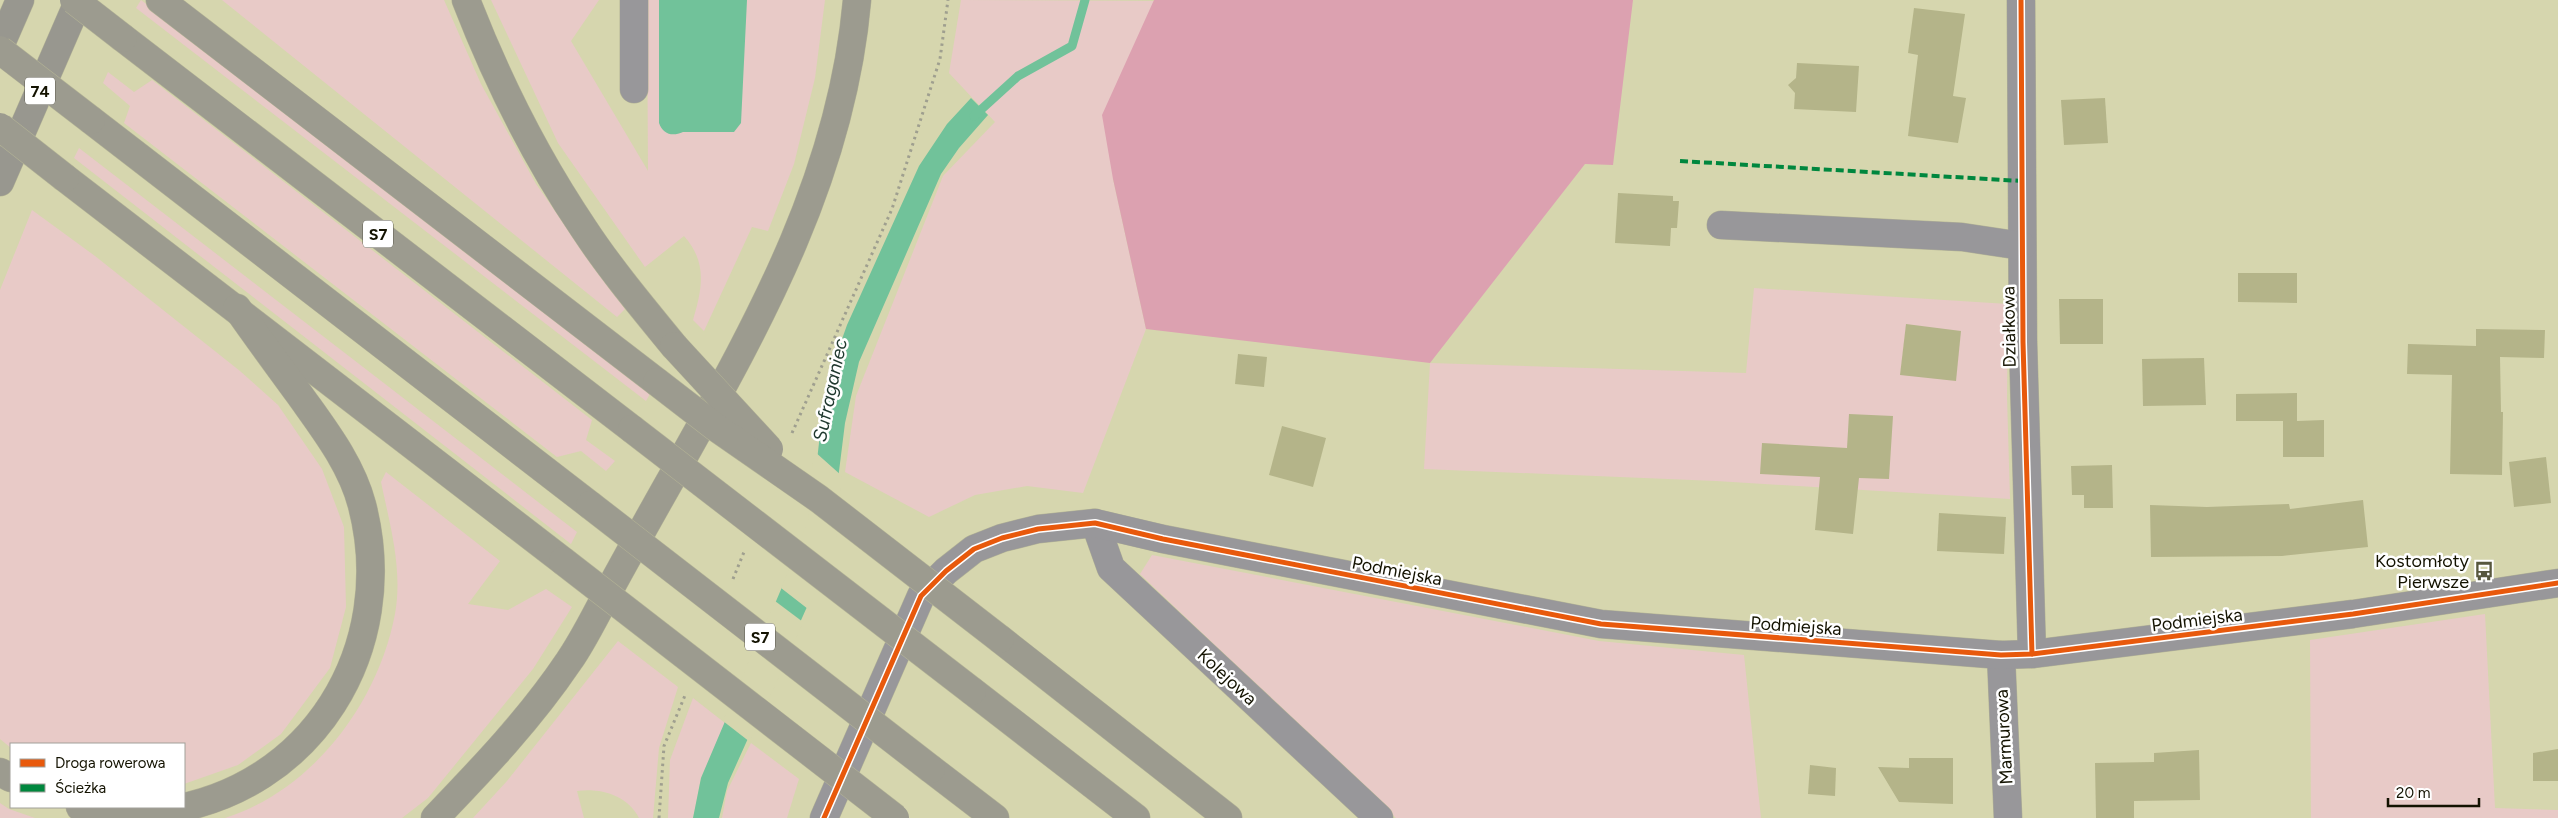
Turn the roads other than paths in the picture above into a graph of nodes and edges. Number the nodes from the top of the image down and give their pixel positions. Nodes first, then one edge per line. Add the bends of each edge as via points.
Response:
1 (20, 0) edge
2 (74, 0) edge
3 (79, 0) edge
4 (160, 0) edge
5 (466, 0) edge
6 (634, 0) edge
7 (857, 0) edge
8 (2021, 0) edge
9 (0, 48) edge
10 (634, 89) dead end
11 (0, 127) edge
12 (0, 182) edge
13 (1721, 225) dead end
14 (2022, 246) junction
15 (237, 308) junction
16 (820, 499) junction
17 (1095, 523) junction
18 (2558, 583) edge
19 (2032, 654) junction
20 (2001, 655) junction
21 (185, 806) edge
22 (89, 808) edge
23 (177, 808) edge
24 (435, 818) edge
25 (824, 818) edge
26 (894, 818) edge
27 (995, 818) edge
28 (1136, 818) edge
29 (1228, 818) edge
30 (1379, 818) edge
31 (2008, 818) edge

1 - 9 main road
2 - 28 highway, S7, bridge
3 - 12 main road, 74
4 - 16 highway, bridge via 714,426
5 - 16 highway, bridge via 520,121 554,183 612,268 674,346 750,430
6 - 10 street
7 - 24 highway via 832,137 814,195 762,311 570,659 531,714
8 - 14 street, Działkowa
9 - 27 highway, S7, bridge
11 - 15 highway, bridge
13 - 14 street via 1962,237
14 - 19 street, Działkowa
15 - 21 highway via 328,434 343,460 361,503 369,538 370,599 355,662 342,690 310,734 290,754 243,786 219,797
15 - 26 highway, bridge
16 - 29 highway, bridge
17 - 20 street, Podmiejska via 1601,624
17 - 25 street, Podmiejska via 1038,529 974,549 921,596
17 - 30 street, Kolejowa via 1111,568
18 - 19 street, Podmiejska via 2353,614
19 - 20 street, Podmiejska
20 - 31 street, Marmurowa
22 - 23 highway via 135,813

